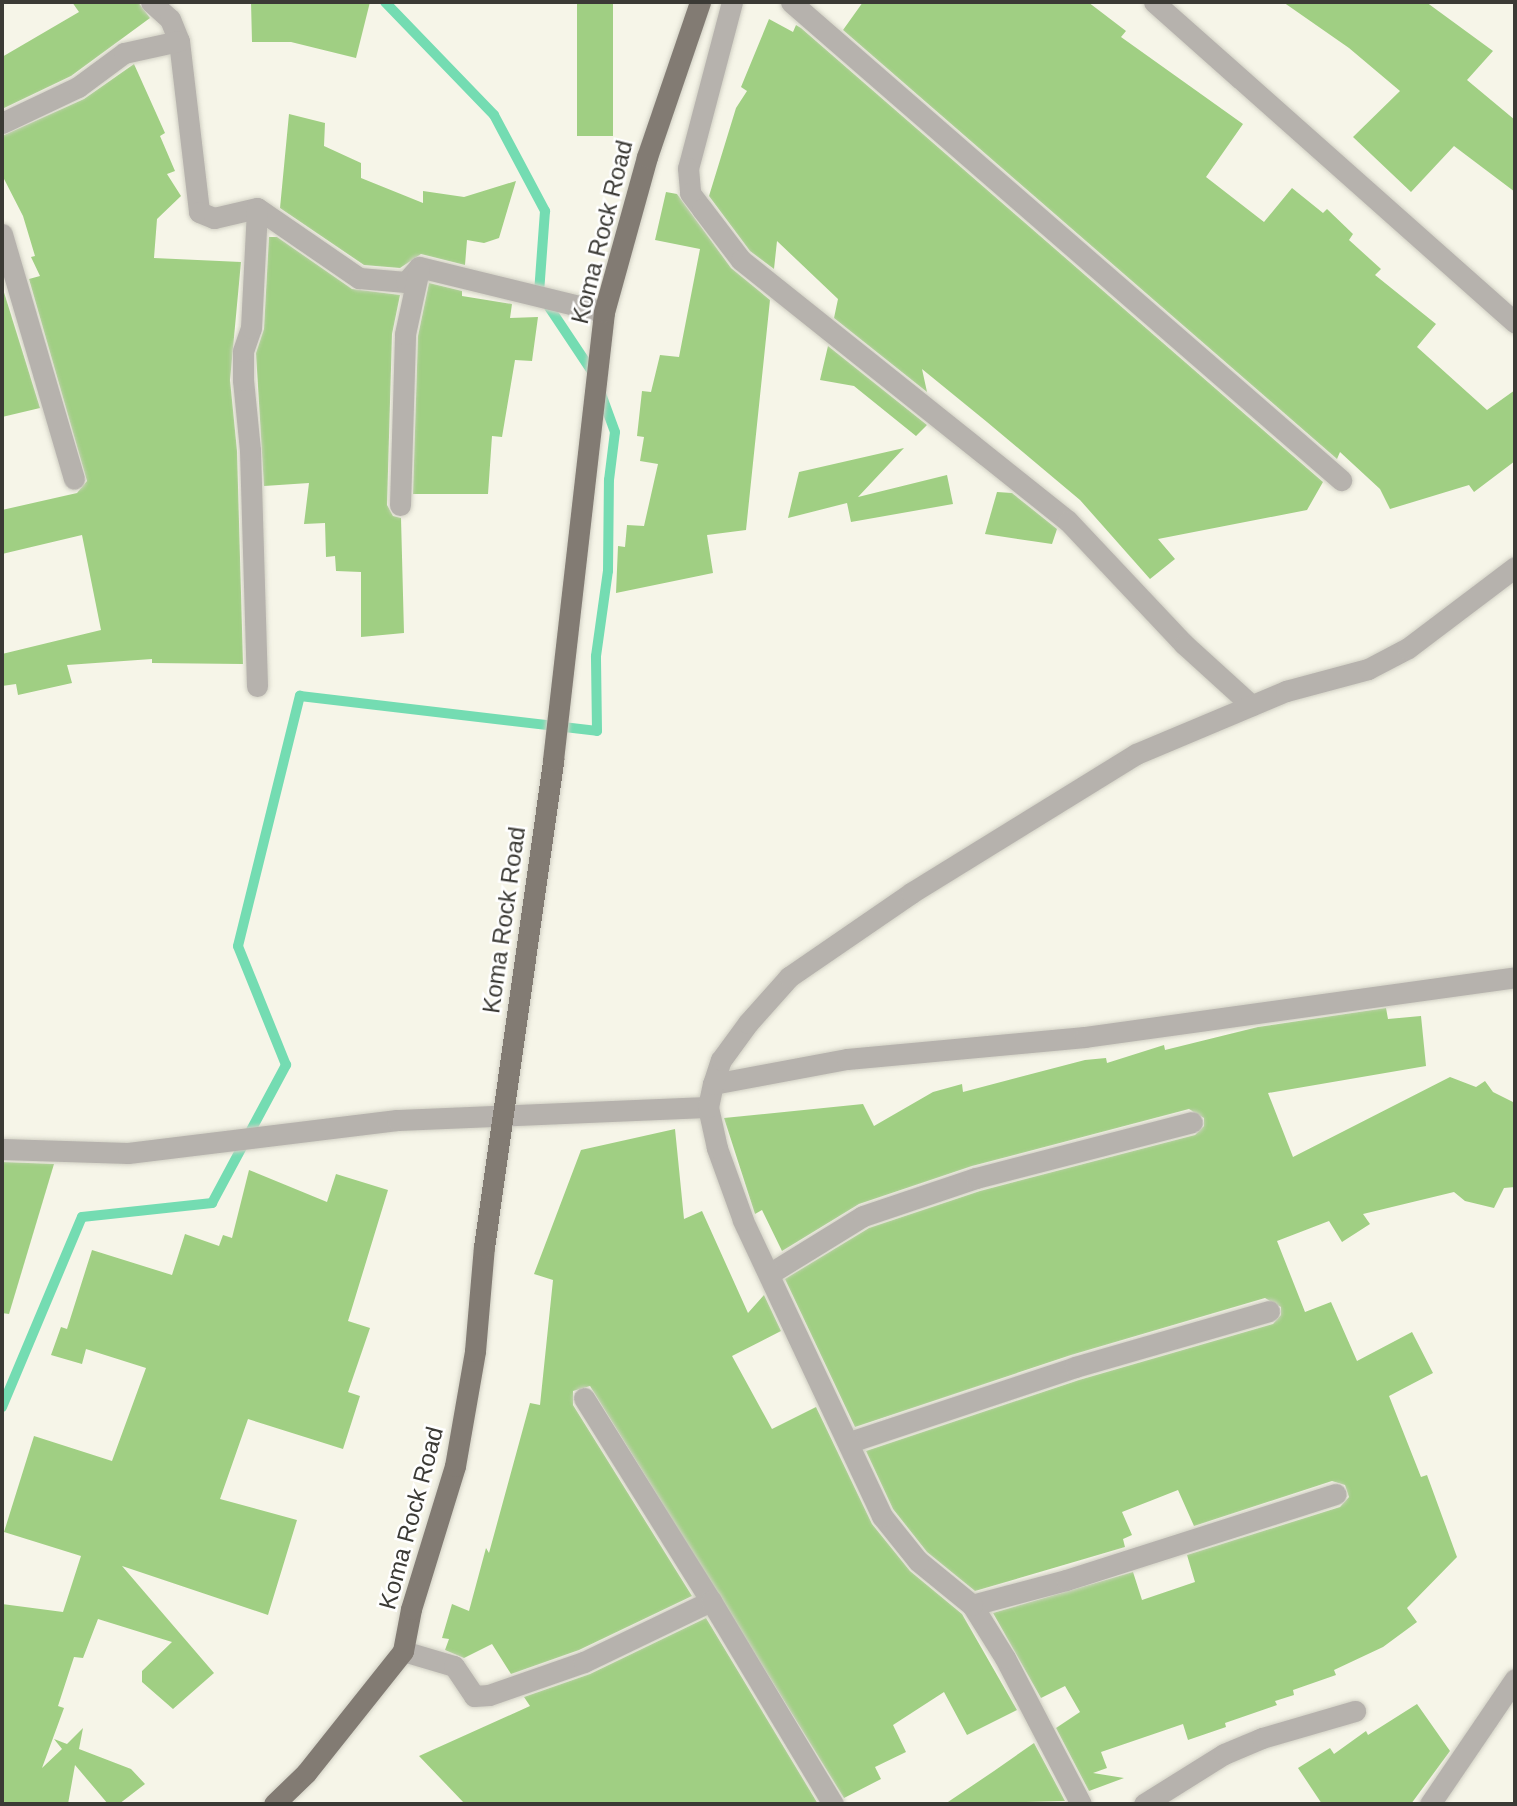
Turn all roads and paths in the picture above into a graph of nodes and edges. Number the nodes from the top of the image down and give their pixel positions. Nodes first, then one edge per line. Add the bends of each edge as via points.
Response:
1 (151, 2) edge
2 (700, 2) edge
3 (732, 2) edge
4 (791, 2) edge
5 (1154, 2) edge
6 (179, 41) junction
7 (2, 123) edge
8 (257, 208) junction
9 (2, 234) edge
10 (419, 267) junction
11 (604, 312) junction
12 (1515, 323) edge
13 (74, 479) dead end
14 (1341, 480) dead end
15 (400, 505) dead end
16 (1515, 567) edge
17 (257, 686) dead end
18 (1251, 705) junction
19 (1515, 977) edge
20 (712, 1084) junction
21 (708, 1107) junction
22 (502, 1115) junction
23 (1192, 1122) dead end
24 (2, 1149) edge
25 (769, 1274) junction
26 (1269, 1311) dead end
27 (584, 1398) dead end
28 (850, 1442) junction
29 (1336, 1494) dead end
30 (711, 1601) junction
31 (972, 1605) junction
32 (403, 1651) junction
33 (1515, 1679) edge
34 (1355, 1712) dead end
35 (274, 1804) edge
36 (833, 1804) edge
37 (1081, 1804) edge
38 (1144, 1804) edge
39 (1430, 1804) edge

1 - 6 street via 170,19
2 - 11 main road, Koma Rock Road via 647,157
3 - 18 street via 688,168 690,193 741,260 1068,521 1184,644
4 - 14 street
5 - 12 street
6 - 7 street via 124,53 78,88
6 - 8 street via 195,206 214,218
8 - 10 street via 359,278 406,282
8 - 17 street via 251,328 243,370
9 - 13 street
10 - 11 street
10 - 15 street via 405,334
11 - 22 main road, Koma Rock Road via 555,750
16 - 18 street via 1388,659
18 - 20 street via 1124,761 911,893 789,977 721,1060
19 - 20 street via 1085,1037 847,1059
20 - 21 street
21 - 22 street
21 - 25 street via 734,1196
22 - 24 street via 397,1120 128,1153
22 - 32 main road, Koma Rock Road via 475,1351 455,1466 411,1609
23 - 25 street via 976,1178 863,1216
25 - 28 street
26 - 28 street via 1075,1367
27 - 30 street
28 - 31 street via 882,1516 897,1538
29 - 31 street via 1091,1573
30 - 32 street via 584,1662 489,1695 474,1696 454,1666
30 - 36 street
31 - 37 street
32 - 35 main road, Koma Rock Road via 306,1773
33 - 39 street
34 - 38 street via 1262,1738 1224,1754

